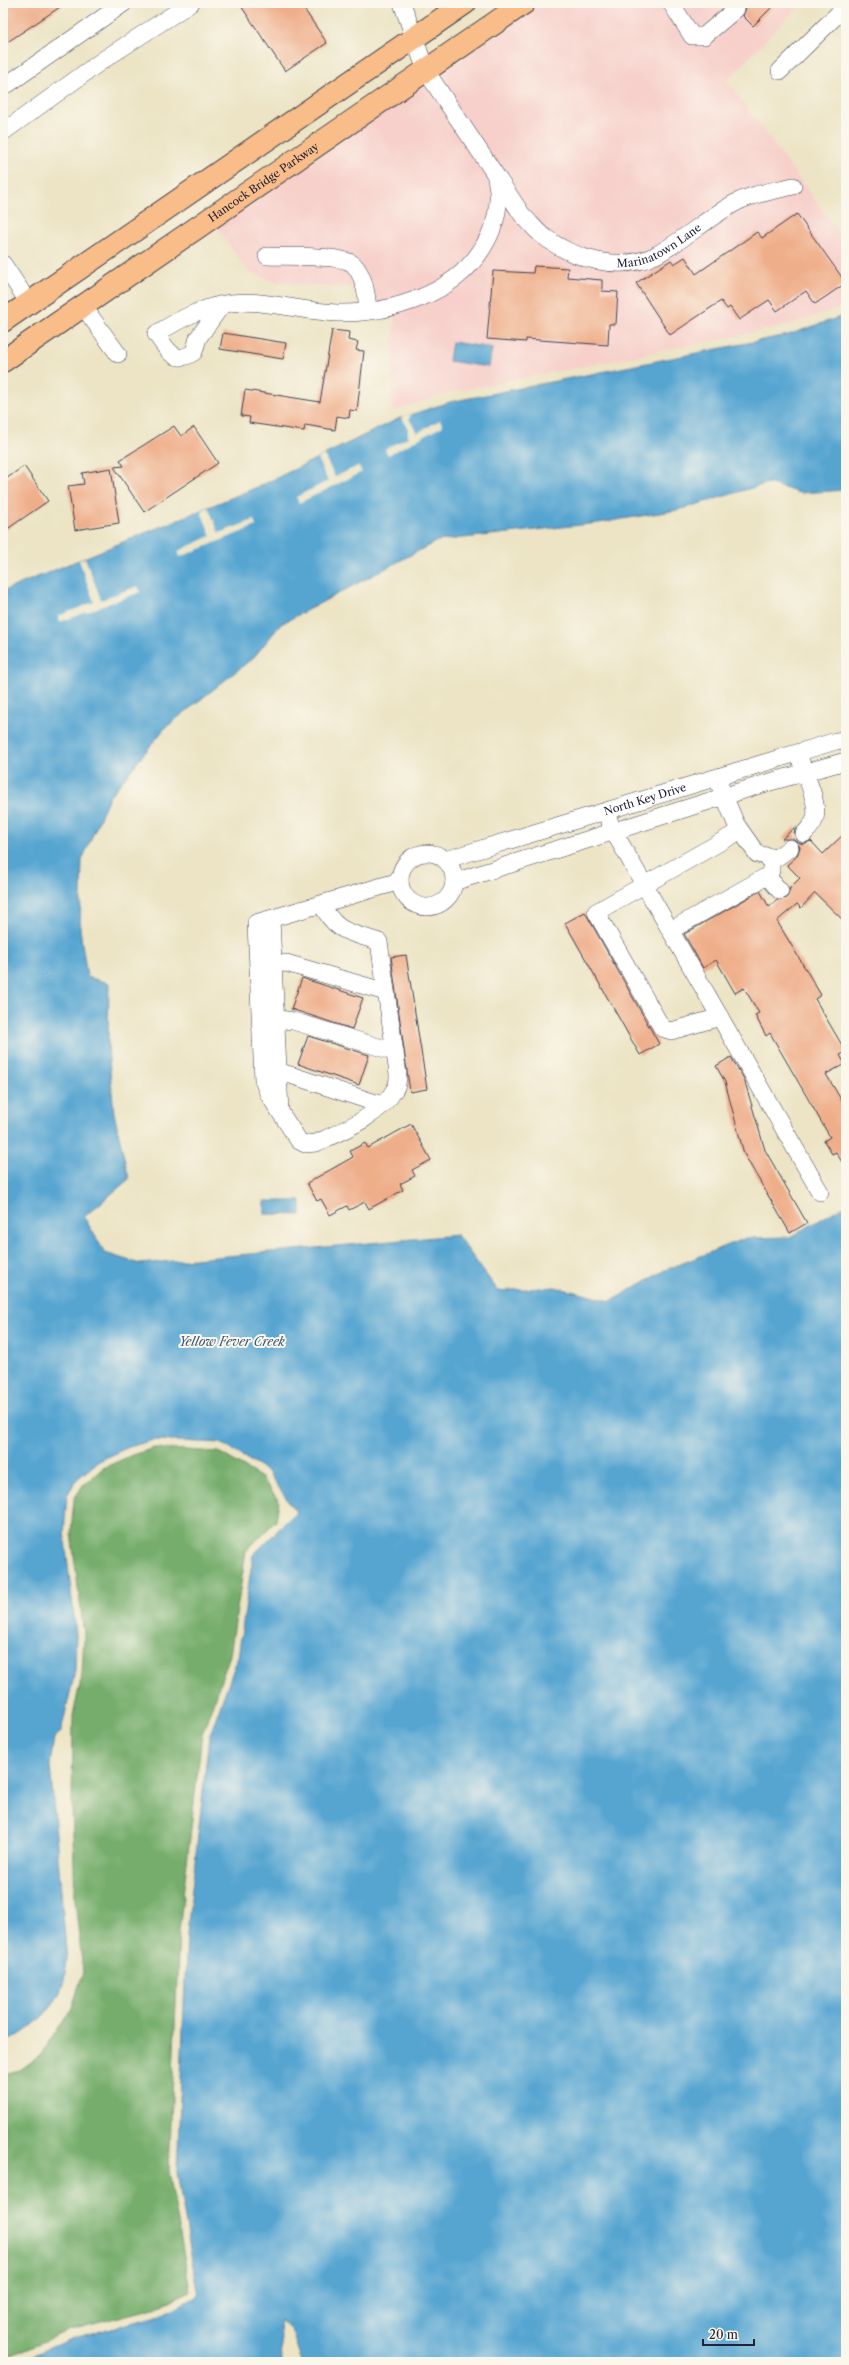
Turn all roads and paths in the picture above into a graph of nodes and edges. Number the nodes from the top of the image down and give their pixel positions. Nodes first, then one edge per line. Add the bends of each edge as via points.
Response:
1 (124, 3) edge
2 (191, 3) edge
3 (402, 3) edge
4 (465, 3) edge
5 (524, 3) edge
6 (672, 3) edge
7 (846, 6) edge
8 (736, 9) dead end
9 (414, 40) junction
10 (426, 71) junction
11 (780, 71) dead end
12 (8, 84) dead end
13 (3, 132) edge
14 (494, 170) junction
15 (793, 186) dead end
16 (526, 219) junction
17 (495, 226) junction
18 (267, 256) dead end
19 (3, 264) edge
20 (29, 303) junction
21 (222, 304) dead end
22 (83, 306) junction
23 (368, 311) junction
24 (3, 321) edge
25 (118, 354) dead end
26 (3, 361) edge
27 (846, 740) edge
28 (797, 753) junction
29 (846, 761) edge
30 (804, 772) junction
31 (717, 778) junction
32 (724, 796) junction
33 (606, 813) junction
34 (740, 831) junction
35 (614, 832) junction
36 (804, 834) dead end
37 (790, 848) dead end
38 (771, 857) junction
39 (445, 860) junction
40 (767, 876) junction
41 (400, 881) junction
42 (454, 882) junction
43 (645, 885) junction
44 (780, 891) dead end
45 (322, 904) junction
46 (670, 930) junction
47 (266, 964) junction
48 (386, 992) junction
49 (720, 1017) junction
50 (268, 1018) junction
51 (395, 1052) junction
52 (270, 1068) junction
53 (382, 1104) junction
54 (820, 1192) dead end

1 - 12 street
2 - 13 street via 102,60
3 - 9 street, Marinatown Lane
4 - 9 main road
5 - 10 main road, Hancock Bridge Parkway
6 - 8 street via 692,36 697,37 704,36
7 - 11 street
9 - 10 street, Marinatown Lane
9 - 20 main road
10 - 14 street, Marinatown Lane
10 - 22 main road, Hancock Bridge Parkway
14 - 16 street, Marinatown Lane
14 - 17 street via 499,207
15 - 16 street, Marinatown Lane via 760,193 737,202 655,255 632,262 606,262 582,257 560,248
16 - 17 street via 512,217
17 - 23 street via 475,260 460,274 415,300
18 - 23 street via 342,259 354,264 367,293
19 - 20 street
20 - 24 main road
21 - 23 street via 248,302 342,313
22 - 25 street
22 - 26 main road, Hancock Bridge Parkway
27 - 28 street, North Key Drive
28 - 30 street
28 - 31 street, North Key Drive
29 - 30 street, North Key Drive
30 - 32 street, North Key Drive
30 - 36 street via 812,792 815,810 814,821
31 - 32 street
31 - 33 street, North Key Drive
32 - 34 street
32 - 35 street, North Key Drive
33 - 35 street
33 - 39 street, North Key Drive
34 - 38 street via 757,854
34 - 43 street
35 - 42 street, North Key Drive
35 - 43 street
37 - 38 street via 776,858
38 - 40 street via 771,871
39 - 41 street via 428,853 419,854 405,864
39 - 42 street via 453,872
40 - 44 street
40 - 46 street
41 - 42 street via 407,898 425,907 434,906 445,900 451,893
41 - 45 street
43 - 46 street
43 - 49 street via 596,912 658,1022 662,1028 671,1031
45 - 47 street via 271,919
45 - 48 street via 332,922 341,929 379,942
46 - 49 street
47 - 48 street via 286,963
47 - 50 street
48 - 51 street
49 - 54 street
50 - 51 street via 293,1021
50 - 52 street
51 - 53 street via 398,1074 396,1088
52 - 53 street
52 - 53 street via 280,1113 299,1141 305,1144 316,1143 345,1128

